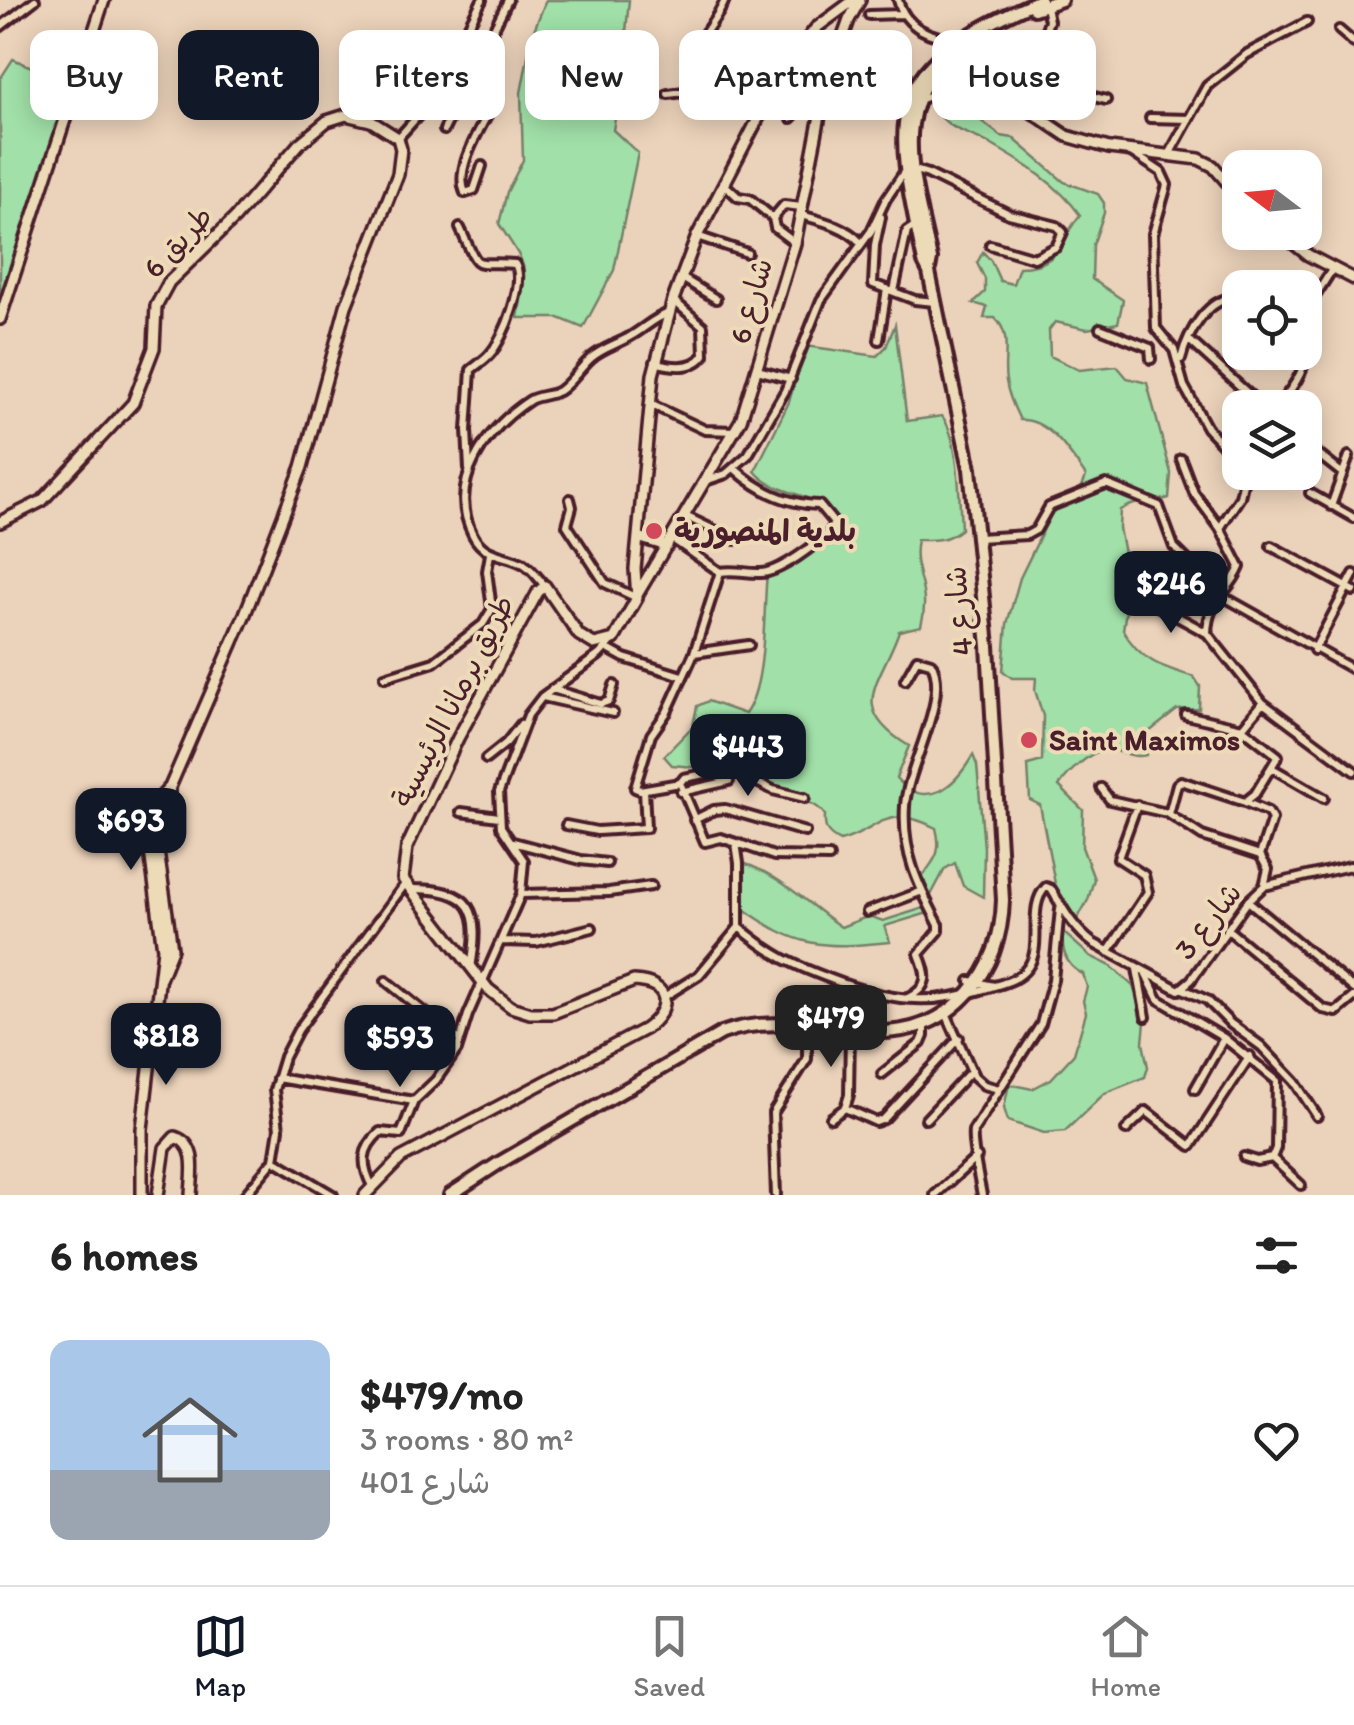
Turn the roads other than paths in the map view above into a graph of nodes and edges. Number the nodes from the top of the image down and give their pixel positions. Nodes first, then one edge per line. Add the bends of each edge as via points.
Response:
1 (35, 0) edge
2 (104, 0) edge
3 (482, 0) edge
4 (508, 0) edge
5 (725, 0) edge
6 (857, 0) edge
7 (898, 0) edge
8 (1061, 0) edge
9 (1043, 2) edge
10 (840, 10) junction
11 (869, 14) dead end
12 (903, 14) junction
13 (849, 20) junction
14 (1306, 22) dead end
15 (0, 27) edge
16 (493, 30) edge
17 (708, 30) edge
18 (816, 30) edge
19 (845, 30) edge
20 (986, 30) edge
21 (1045, 30) edge
22 (1340, 30) dead end
23 (932, 35) edge
24 (1354, 43) edge
25 (932, 72) edge
26 (679, 92) edge
27 (668, 94) dead end
28 (932, 94) edge
29 (1096, 97) edge
30 (1106, 100) dead end
31 (912, 101) joint
32 (1150, 118) dead end
33 (1191, 119) junction
34 (449, 120) edge
35 (485, 120) edge
36 (756, 120) edge
37 (819, 120) edge
38 (911, 120) edge
39 (1043, 120) edge
40 (444, 130) dead end
41 (398, 138) junction
42 (1130, 151) junction
43 (1170, 153) junction
44 (482, 166) dead end
45 (908, 170) junction
46 (1222, 177) edge
47 (724, 183) junction
48 (893, 190) junction
49 (912, 192) junction
50 (802, 211) junction
51 (772, 218) junction
52 (916, 225) junction
53 (460, 228) dead end
54 (696, 236) junction
55 (794, 243) junction
56 (860, 243) junction
57 (990, 246) dead end
58 (1302, 250) edge
59 (747, 252) dead end
60 (1333, 268) junction
61 (929, 272) junction
62 (681, 278) junction
63 (1354, 279) edge
64 (1322, 285) edge
65 (890, 290) junction
66 (673, 300) junction
67 (716, 300) dead end
68 (1222, 300) edge
69 (935, 302) junction
70 (670, 313) junction
71 (0, 319) edge
72 (1100, 328) dead end
73 (1160, 334) junction
74 (1188, 338) junction
75 (879, 340) dead end
76 (1150, 348) junction
77 (1151, 359) dead end
78 (656, 362) junction
79 (1180, 364) junction
80 (757, 370) junction
81 (791, 379) junction
82 (1244, 390) edge
83 (650, 404) junction
84 (736, 431) junction
85 (1222, 444) edge
86 (1349, 456) dead end
87 (1322, 457) edge
88 (1180, 459) dead end
89 (734, 469) junction
90 (469, 470) junction
91 (1344, 474) junction
92 (708, 480) junction
93 (1242, 490) edge
94 (1310, 493) dead end
95 (570, 499) dead end
96 (1331, 506) junction
97 (685, 516) junction
98 (1354, 518) edge
99 (0, 522) edge
100 (1220, 528) junction
101 (638, 537) junction
102 (978, 538) junction
103 (735, 540) dead end
104 (669, 542) junction
105 (1272, 546) dead end
106 (490, 554) junction
107 (635, 569) junction
108 (652, 571) junction
109 (720, 572) junction
110 (1354, 574) edge
111 (1228, 585) junction
112 (545, 586) junction
113 (1350, 589) edge
114 (1219, 594) junction
115 (637, 596) junction
116 (1154, 604) dead end
117 (1207, 633) junction
118 (614, 639) junction
119 (749, 645) dead end
120 (606, 648) junction
121 (1314, 650) junction
122 (694, 654) junction
123 (1354, 670) edge
124 (682, 676) junction
125 (385, 677) dead end
126 (905, 680) dead end
127 (614, 685) dead end
128 (551, 689) junction
129 (542, 697) junction
130 (1263, 703) junction
131 (613, 713) dead end
132 (1186, 714) dead end
133 (528, 715) junction
134 (1242, 728) junction
135 (486, 759) dead end
136 (1272, 768) junction
137 (1354, 771) edge
138 (729, 780) dead end
139 (681, 788) junction
140 (1101, 788) dead end
141 (644, 790) junction
142 (806, 798) dead end
143 (1324, 798) dead end
144 (1245, 802) junction
145 (1136, 806) junction
146 (461, 812) dead end
147 (1169, 814) junction
148 (500, 816) junction
149 (694, 820) junction
150 (566, 825) dead end
151 (805, 832) dead end
152 (512, 842) junction
153 (736, 842) junction
154 (1260, 855) junction
155 (829, 857) dead end
156 (607, 863) dead end
157 (1353, 865) edge
158 (651, 886) dead end
159 (1264, 886) junction
160 (407, 887) junction
161 (920, 892) junction
162 (521, 894) junction
163 (1248, 901) junction
164 (1060, 908) junction
165 (867, 912) dead end
166 (738, 926) junction
167 (592, 928) dead end
168 (1227, 929) junction
169 (502, 940) junction
170 (1108, 952) junction
171 (471, 968) junction
172 (1141, 969) junction
173 (386, 980) dead end
174 (482, 982) junction
175 (974, 982) junction
176 (995, 986) junction
177 (1182, 989) junction
178 (1354, 993) edge
179 (963, 995) junction
180 (664, 996) junction
181 (903, 1001) junction
182 (942, 1013) junction
183 (1146, 1017) dead end
184 (924, 1024) junction
185 (807, 1027) junction
186 (850, 1032) junction
187 (959, 1038) junction
188 (1224, 1038) junction
189 (459, 1040) junction
190 (1250, 1056) junction
191 (972, 1069) junction
192 (882, 1074) dead end
193 (276, 1078) junction
194 (1000, 1089) junction
195 (1195, 1089) dead end
196 (414, 1100) junction
197 (845, 1108) junction
198 (1318, 1116) dead end
199 (831, 1118) dead end
200 (926, 1119) dead end
201 (1126, 1130) dead end
202 (1244, 1156) dead end
203 (977, 1157) junction
204 (1272, 1158) junction
205 (274, 1160) junction
206 (372, 1186) junction
207 (1301, 1186) dead end
208 (981, 1194) edge
209 (142, 1195) edge
210 (158, 1195) edge
211 (191, 1195) edge
212 (245, 1195) edge
213 (333, 1195) edge
214 (364, 1195) edge
215 (450, 1195) edge
216 (776, 1195) edge
217 (935, 1195) edge

1 - 15 street
2 - 71 street
3 - 41 street via 433,96
4 - 16 street
5 - 17 street
6 - 10 street
6 - 13 street, شارع 6
7 - 12 street
8 - 9 main road, شارع 4
9 - 20 main road, شارع 4
9 - 21 street
10 - 13 street
10 - 18 street
11 - 12 street
12 - 23 street
13 - 19 street, شارع 6
14 - 33 street via 1226,70 1208,86
22 - 24 street
25 - 31 main road, شارع 4
26 - 27 street
28 - 31 street
29 - 30 street
32 - 33 street
33 - 43 street
34 - 40 street
35 - 44 street via 466,160 464,194 474,190
36 - 47 street
37 - 50 street, شارع 6
38 - 45 main road, شارع 4
39 - 42 street via 1067,136
41 - 99 street, طريق 6 via 361,117 340,116 285,159 179,270 156,306 154,348 133,403 42,501
41 - 209 street via 398,174 349,295 302,467 245,614 160,798 149,844 162,930
42 - 43 street
42 - 73 street via 1162,172 1168,185 1152,234
43 - 46 street via 1208,162
45 - 48 street
45 - 49 main road, شارع 4
45 - 57 street via 1064,232 1056,247 1034,258
47 - 51 street
47 - 54 street
48 - 56 street
48 - 65 street via 880,220 872,280
49 - 52 main road, شارع 4
49 - 61 main road, شارع 4
50 - 51 street via 784,205
50 - 55 street, شارع 6
50 - 56 street
51 - 55 street
52 - 61 main road, شارع 4
52 - 65 street via 907,230
53 - 90 street via 477,262 515,264 520,274 497,344 471,370
54 - 59 street
54 - 62 street
55 - 80 street, شارع 6
56 - 81 street via 815,312
58 - 60 street
60 - 63 street
60 - 64 street
61 - 69 main road, شارع 4
62 - 66 street
62 - 67 street
65 - 69 street
65 - 75 street
66 - 70 street
66 - 78 street via 703,326 704,354 694,364
68 - 74 street
69 - 102 main road, شارع 4
70 - 78 street
70 - 90 street via 596,354 558,392 519,409
72 - 76 street
73 - 76 street
73 - 79 street
74 - 79 street
74 - 82 street
76 - 77 street
78 - 83 street
79 - 85 street via 1184,386
80 - 81 street
80 - 84 street, شارع 6
81 - 89 street
83 - 84 street via 702,429
83 - 101 street
84 - 92 street, شارع 6
86 - 91 street
87 - 91 street
88 - 100 street via 1194,494
89 - 92 street
89 - 109 street via 766,492 819,505 832,530 772,570
90 - 106 street via 465,512 479,546
91 - 96 street
92 - 97 street, شارع 6
93 - 100 street
94 - 96 street
95 - 115 street via 566,525 606,583
96 - 98 street
97 - 103 street
97 - 104 street, شارع 6
100 - 111 street via 1240,562
101 - 104 street
101 - 107 street
102 - 111 street via 1027,535 1050,506 1106,484 1159,506 1174,547
102 - 175 main road, شارع 4 via 1003,900 991,961
104 - 108 street, شارع 6
104 - 109 street
105 - 113 street
106 - 112 street via 522,563
106 - 125 street via 492,609 483,624 426,666
107 - 108 street
107 - 115 street
108 - 115 street, شارع 6
109 - 122 street
110 - 113 street
111 - 114 street
112 - 118 street, طريق برمانا الرئيسية via 588,642
112 - 160 street, طريق برمانا الرئيسية via 458,738 414,832 404,857
113 - 121 street
114 - 117 street
114 - 121 street
115 - 118 street
116 - 117 street
117 - 130 street
118 - 120 street
119 - 122 street
120 - 124 street
120 - 128 street
121 - 123 street
122 - 124 street
124 - 141 street via 648,742 635,782 636,790
126 - 161 street via 916,659 936,671 936,695 904,811
127 - 128 street via 601,704
128 - 129 street
129 - 131 street
129 - 133 street
130 - 134 street
130 - 137 street
132 - 134 street
133 - 135 street
133 - 148 street via 501,782
134 - 136 street via 1274,751
136 - 143 street
136 - 144 street
138 - 139 street
139 - 141 street
139 - 142 street via 684,778 731,769
139 - 149 street
140 - 145 street via 1110,800
141 - 150 street via 646,828
144 - 147 street via 1181,780
144 - 154 street, شارع 3 via 1272,819
145 - 147 street
145 - 170 street via 1118,858 1144,876 1148,892
146 - 148 street
147 - 154 street via 1202,836
148 - 152 street
149 - 151 street via 724,809
149 - 153 street via 705,842
152 - 156 street
152 - 162 street via 524,861
153 - 155 street via 774,856
153 - 166 street
154 - 159 street, شارع 3 via 1268,869
157 - 159 street
158 - 162 street
159 - 163 street, شارع 3
160 - 171 street
160 - 171 street via 464,899 476,926
160 - 193 street via 298,1030
161 - 165 street
161 - 181 street via 939,931 920,954 925,984
162 - 169 street
163 - 168 street, شارع 3
163 - 178 street
164 - 170 street, شارع 3
164 - 176 street via 1051,889 1042,890 1034,956 1025,972
164 - 194 street via 1048,1002
166 - 180 street via 699,975
166 - 181 street via 796,966
167 - 169 street via 536,942
168 - 177 street, شارع 3
168 - 178 street via 1323,1009 1336,1012
169 - 174 street
170 - 172 street, شارع 3
171 - 174 street
172 - 177 street, شارع 3
172 - 183 street
172 - 188 street via 1158,999
173 - 189 street
174 - 180 street via 511,1007 544,1015 634,982 659,988
174 - 189 street
175 - 176 street
175 - 179 main road, شارع 4
176 - 179 street
177 - 198 street via 1208,1000 1262,1046
179 - 181 street
179 - 182 main road, شارع 4
180 - 206 street via 659,1019 401,1158
182 - 184 main road, شارع 4
182 - 187 street
184 - 186 main road, شارع 4 via 888,1033
184 - 192 street via 920,1043
185 - 186 main road, شارع 4
185 - 215 main road, شارع 4 via 750,1023 722,1032
185 - 216 street via 807,1059 773,1113
186 - 197 street
187 - 191 street
187 - 197 street via 884,1119 876,1122
188 - 190 street
188 - 195 street
189 - 196 street via 436,1080
190 - 201 street via 1191,1146 1146,1111
190 - 204 street via 1279,1087
191 - 194 street via 978,1081
191 - 200 street
193 - 196 street
193 - 205 street
194 - 203 street via 973,1131
196 - 206 street via 401,1134 380,1132 366,1151 364,1169
197 - 199 street
202 - 204 street
203 - 208 street
203 - 217 street
204 - 207 street
205 - 212 street
205 - 213 street
206 - 214 street
210 - 211 street via 164,1148 175,1137 191,1150

